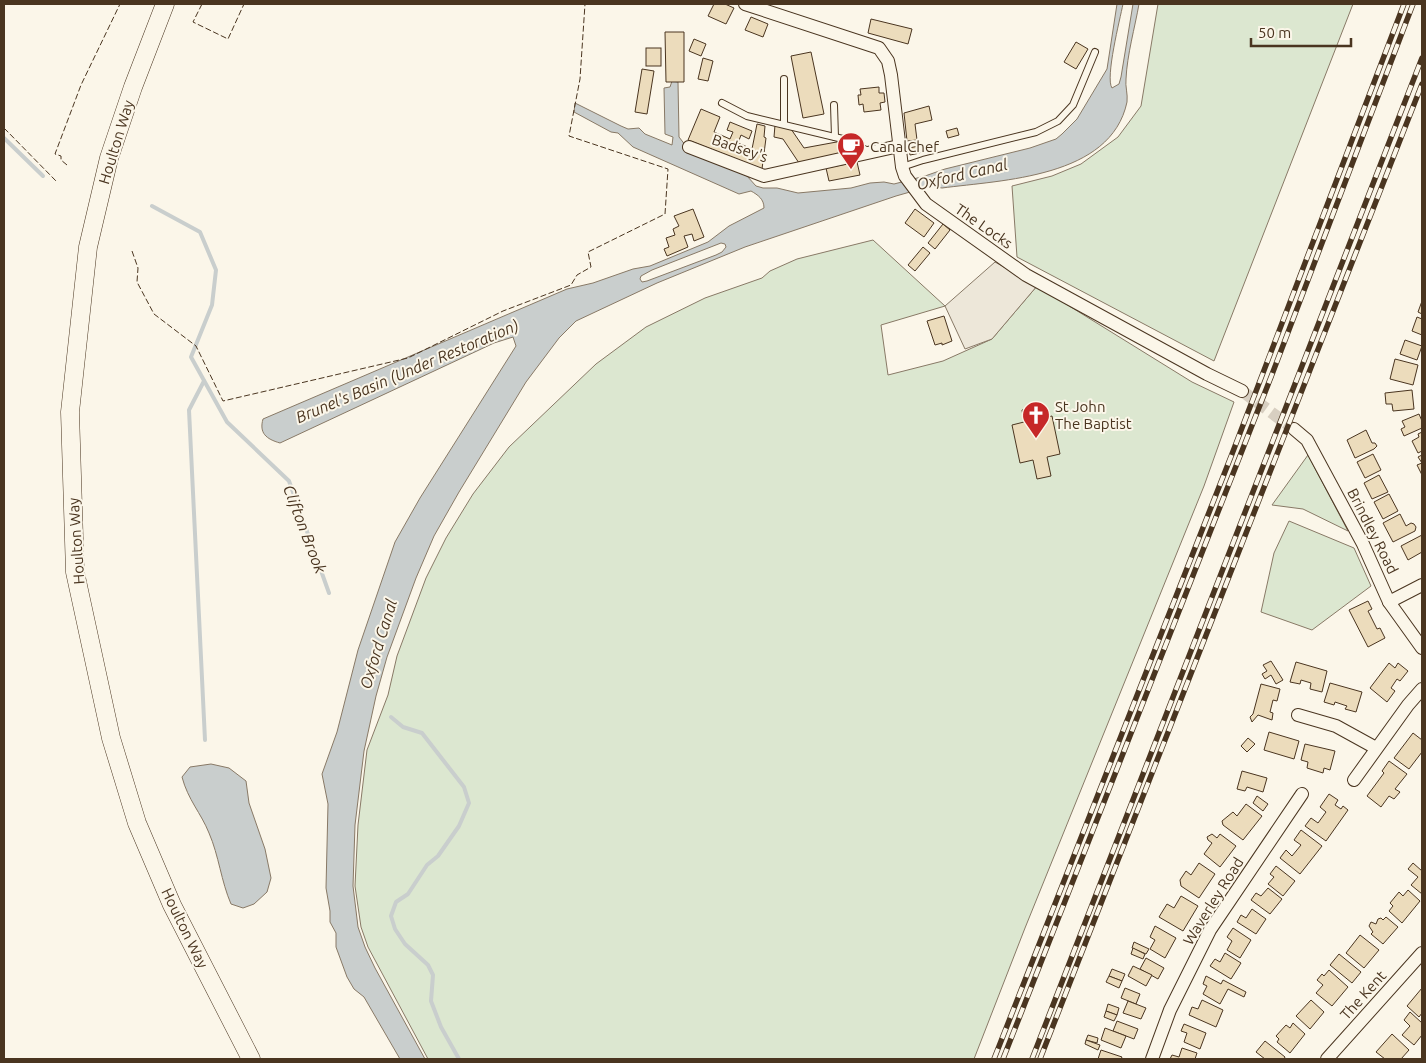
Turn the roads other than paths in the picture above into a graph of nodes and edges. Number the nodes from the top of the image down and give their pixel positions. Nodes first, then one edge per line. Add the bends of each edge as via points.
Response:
1 (165, 4) edge
2 (745, 4) edge
3 (1095, 52) dead end
4 (784, 79) dead end
5 (722, 103) dead end
6 (834, 105) dead end
7 (784, 124) junction
8 (835, 137) junction
9 (899, 146) junction
10 (689, 147) dead end
11 (871, 152) junction
12 (903, 172) junction
13 (1242, 391) tunnel mouth
14 (1294, 430) tunnel mouth
15 (1422, 585) edge
16 (1389, 602) junction
17 (1422, 648) edge
18 (1422, 689) edge
19 (1298, 715) dead end
20 (1376, 748) junction
21 (1354, 780) dead end
22 (1302, 794) dead end
23 (1422, 953) edge
24 (251, 1059) edge
25 (1152, 1059) edge
26 (1327, 1059) edge

1 - 24 street, Houlton Way via 109,158 88,247 70,412 75,572 111,738 137,823 172,905
2 - 9 street, The Locks via 879,48 888,61 892,76
3 - 12 lane via 1073,105 1058,121 1036,132 923,160
4 - 7 lane
5 - 7 lane via 747,116
6 - 8 lane
7 - 8 lane
8 - 11 lane
9 - 11 street, Badsey's
9 - 12 street, The Locks
10 - 11 street, Badsey's via 764,176
12 - 13 street, The Locks via 924,201 944,218 1026,275
14 - 16 street, Brindley Road via 1307,440 1363,544
15 - 16 street
16 - 17 street, Brindley Road
18 - 20 street
19 - 20 street via 1336,726
20 - 21 street
22 - 25 street, Waverley Road via 1210,930 1170,1010
23 - 26 street, The Kent

